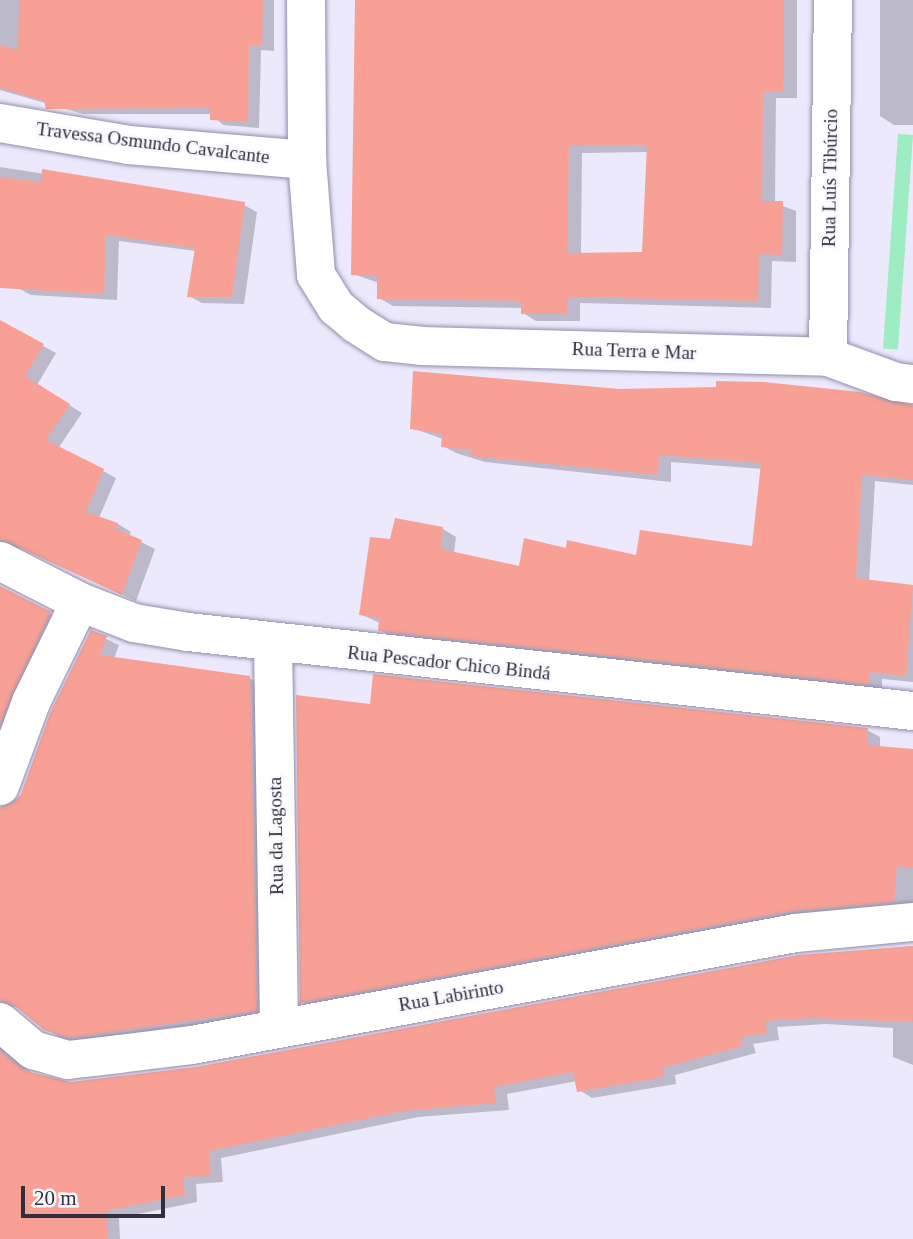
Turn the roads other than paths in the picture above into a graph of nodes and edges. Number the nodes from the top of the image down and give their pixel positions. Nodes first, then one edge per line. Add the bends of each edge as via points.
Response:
1 (306, 0) edge
2 (833, 0) edge
3 (0, 123) edge
4 (306, 160) junction
5 (828, 357) junction
6 (913, 384) edge
7 (0, 561) edge
8 (80, 602) junction
9 (273, 645) junction
10 (913, 711) edge
11 (0, 786) edge
12 (913, 922) edge
13 (0, 1022) edge
14 (279, 1027) junction

1 - 4 street, Rua Terra e Mar
2 - 5 street, Rua Luís Tibúrcio
3 - 4 street, Travessa Osmundo Cavalcante via 129,145
4 - 5 street, Rua Terra e Mar via 316,275 336,307 385,342
5 - 6 street, Rua Terra e Mar via 896,383
7 - 8 street, Rua Pescador Chico Bindá
8 - 9 street, Rua Pescador Chico Bindá via 134,623
8 - 11 street via 31,702
9 - 10 street, Rua Pescador Chico Bindá
9 - 14 street, Rua da Lagosta
12 - 14 street, Rua Labirinto via 796,933
13 - 14 street, Rua Labirinto via 33,1050 68,1060 192,1045

